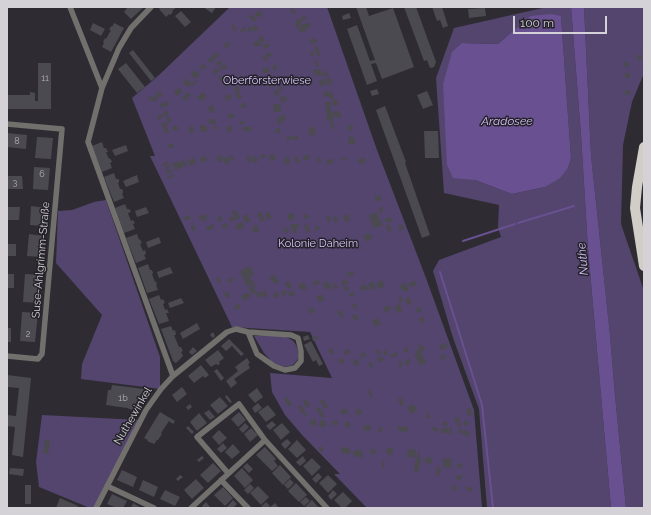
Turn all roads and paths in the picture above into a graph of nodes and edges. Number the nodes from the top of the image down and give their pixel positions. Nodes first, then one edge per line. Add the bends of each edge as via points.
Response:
1 (70, 7) edge
2 (151, 7) edge
3 (102, 88) junction
4 (7, 124) edge
5 (644, 146) edge
6 (644, 263) edge
7 (248, 332) junction
8 (7, 356) edge
9 (173, 376) junction
10 (265, 440) junction
11 (228, 473) junction
12 (221, 480) junction
13 (107, 486) junction
14 (96, 508) edge
15 (154, 508) edge
16 (191, 508) edge
17 (248, 508) edge
18 (326, 508) edge

1 - 3 street
2 - 3 street via 131,28 119,48
3 - 9 street via 88,142
4 - 8 street, Suse-Ahlgrimm-Straße via 62,130 42,354 38,358
5 - 6 highway via 635,208
7 - 7 street, Nuthewinkel via 257,354 274,366 285,370 295,368 301,361 298,338 291,335
7 - 9 street, Nuthewinkel via 236,329 227,332
9 - 13 street, Nuthewinkel via 146,410
10 - 11 street
10 - 11 street via 238,404 197,437
10 - 18 street
11 - 12 street
12 - 16 street
12 - 17 street
13 - 14 street, Nuthewinkel
13 - 15 street

